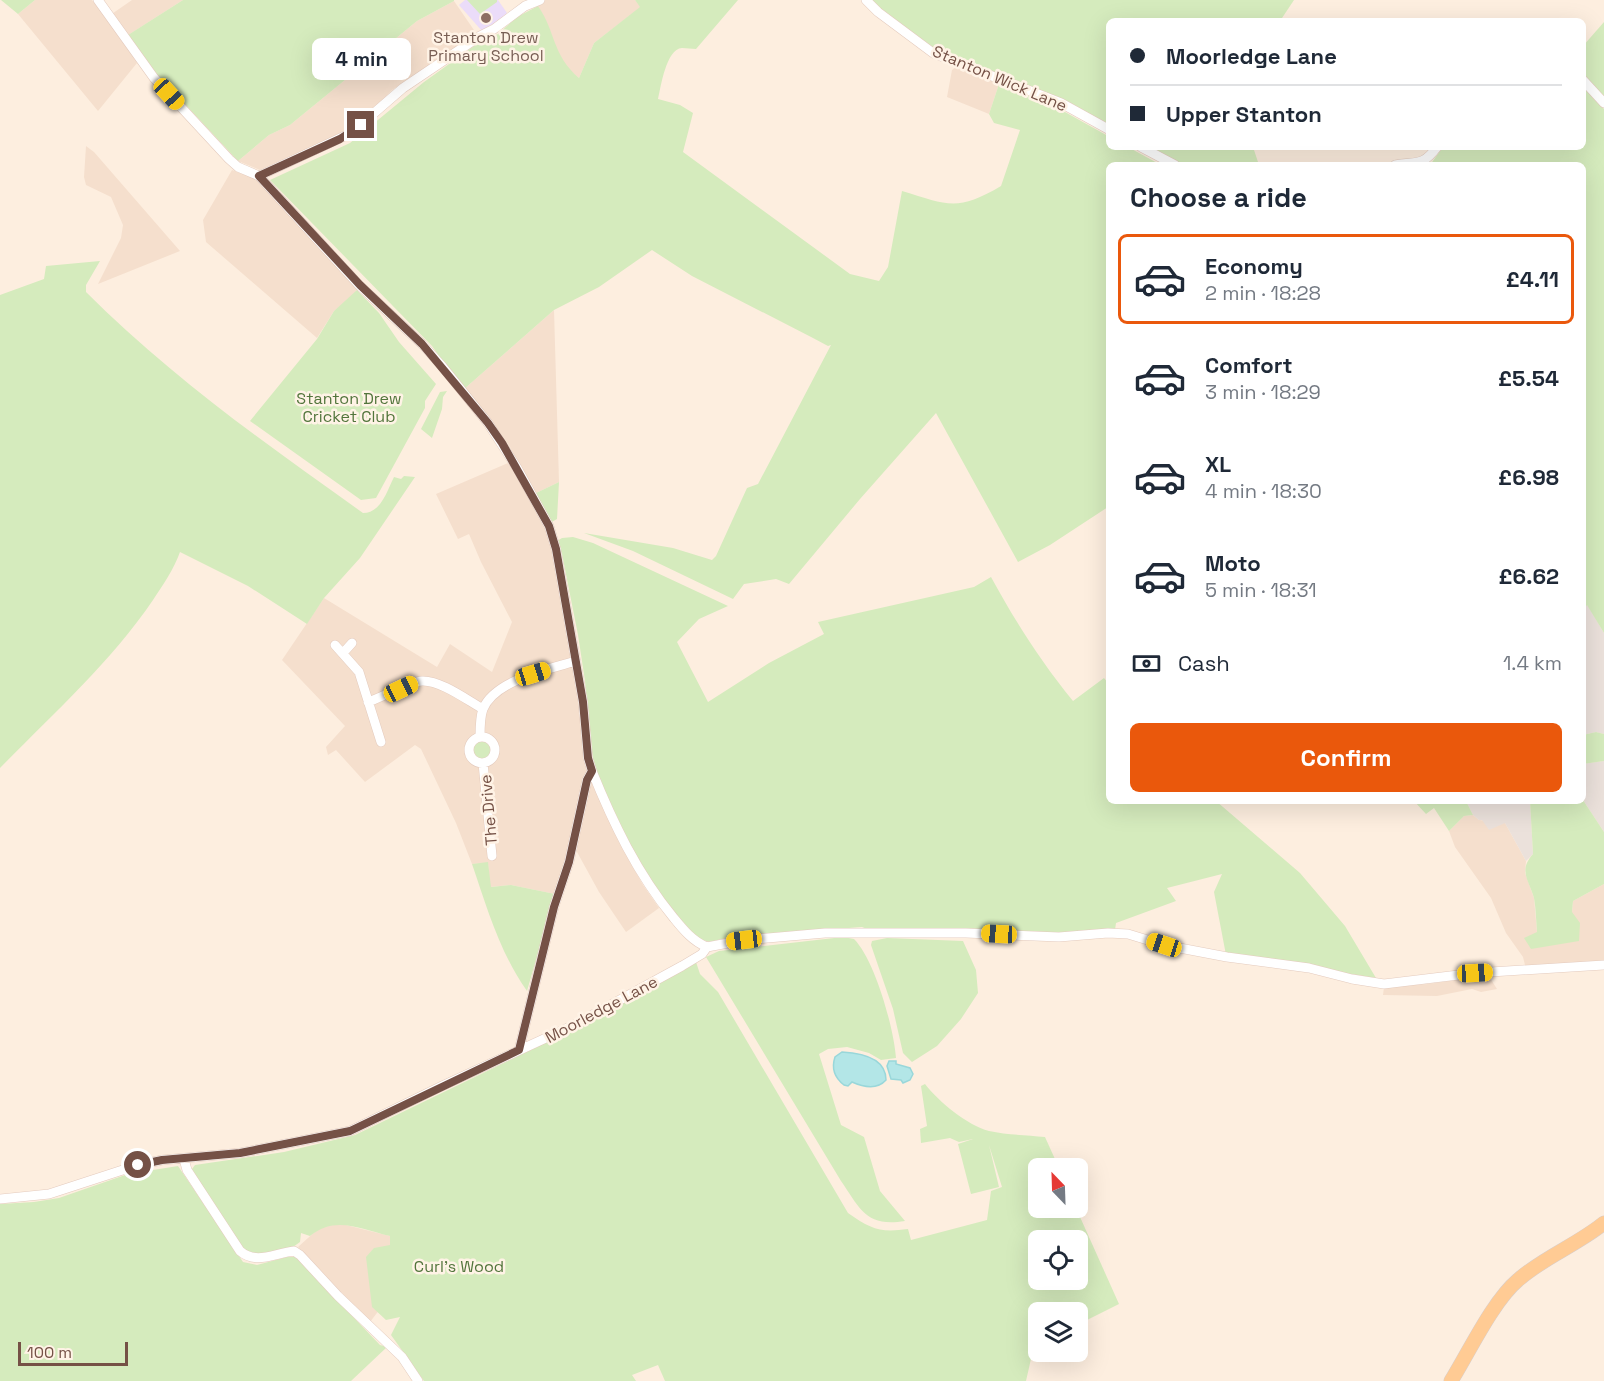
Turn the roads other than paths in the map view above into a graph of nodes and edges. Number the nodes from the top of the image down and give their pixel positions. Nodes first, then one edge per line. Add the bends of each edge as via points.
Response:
1 (98, 0) edge
2 (540, 0) edge
3 (866, 0) edge
4 (1586, 83) edge
5 (1604, 103) edge
6 (1106, 128) edge
7 (1147, 150) edge
8 (1435, 150) edge
9 (1169, 162) edge
10 (1424, 162) edge
11 (259, 176) junction
12 (352, 643) dead end
13 (336, 645) dead end
14 (343, 653) junction
15 (576, 661) junction
16 (368, 702) junction
17 (483, 709) junction
18 (480, 737) junction
19 (381, 742) dead end
20 (483, 763) junction
21 (592, 771) junction
22 (492, 856) dead end
23 (707, 947) junction
24 (1604, 965) edge
25 (519, 1050) junction
26 (184, 1159) junction
27 (0, 1199) edge
28 (1604, 1223) edge
29 (418, 1381) edge
30 (1451, 1381) edge

1 - 11 street via 154,78 229,159
2 - 11 street via 525,6 403,88 351,133
3 - 6 street, Stanton Wick Lane via 933,53 1061,103
4 - 5 street
7 - 9 street
8 - 10 street
11 - 15 street via 360,285 422,344 502,443 552,534
12 - 14 street
13 - 14 street
14 - 16 street via 359,672
15 - 17 street via 517,680 498,692
15 - 21 street
16 - 17 street via 423,681 442,686
16 - 19 street
17 - 18 street, The Drive
18 - 20 street, The Drive via 469,750 474,760
18 - 20 street, The Drive via 489,739 495,749 492,759
20 - 22 street, The Drive
21 - 23 street via 642,876 680,925
21 - 25 street
23 - 24 street via 825,933 1059,937 1128,934 1164,945 1384,984 1475,973
23 - 25 street, Moorledge Lane via 702,954 601,1010
25 - 26 street, Moorledge Lane via 350,1131 240,1153
26 - 27 street, Moorledge Lane via 138,1165 49,1194
26 - 29 street via 187,1170 240,1251 256,1259 294,1251 300,1255 402,1357
28 - 30 main road via 1516,1281

